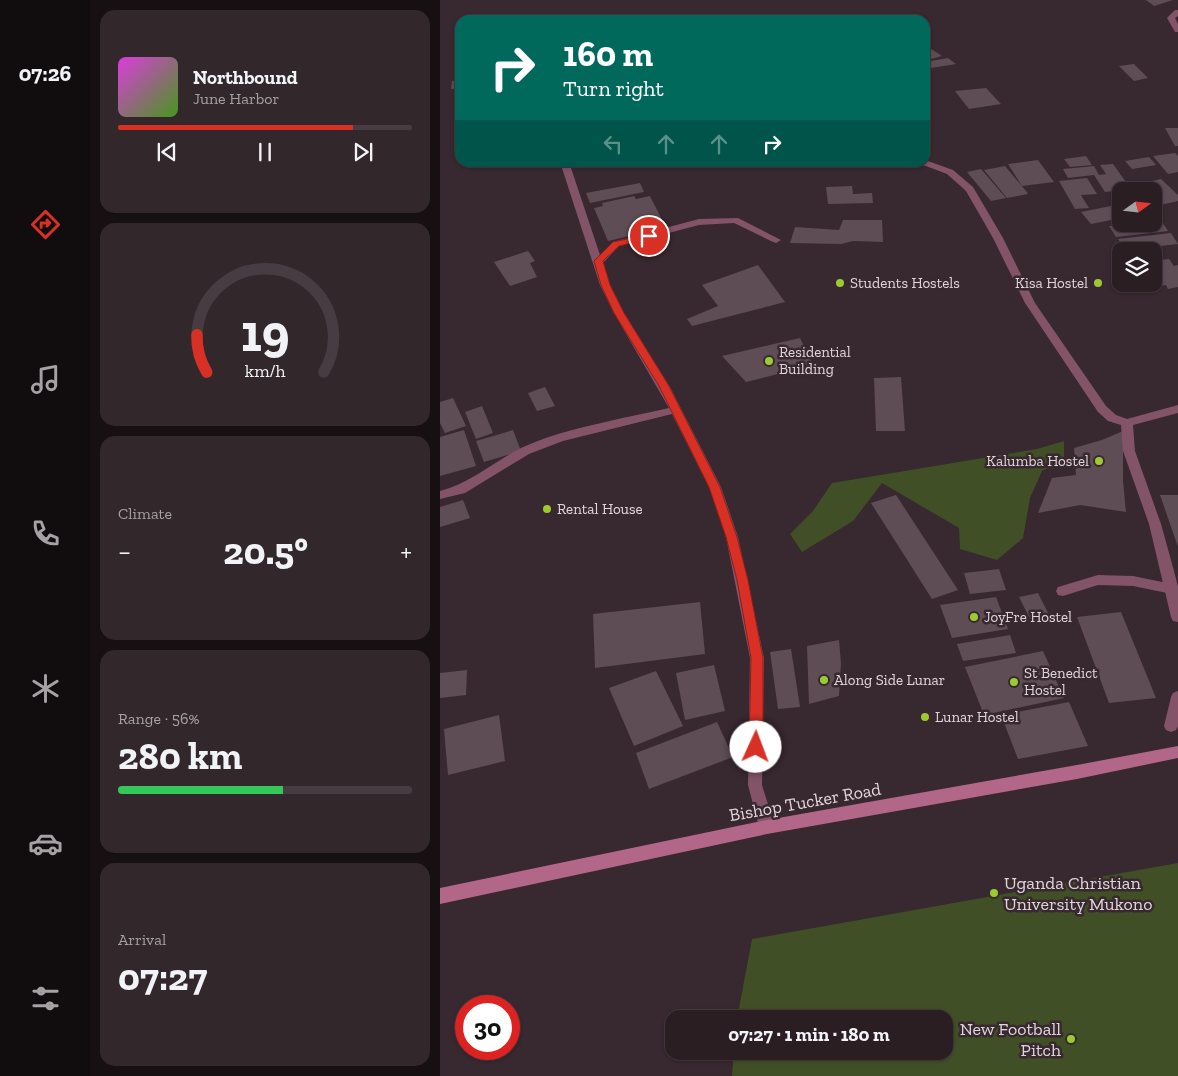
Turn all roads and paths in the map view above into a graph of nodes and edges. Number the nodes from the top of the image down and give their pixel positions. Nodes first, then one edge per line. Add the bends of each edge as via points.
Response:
1 (1178, 12) edge
2 (1178, 30) edge
3 (930, 164) edge
4 (566, 167) edge
5 (776, 240) dead end
6 (599, 261) junction
7 (1178, 409) edge
8 (675, 410) junction
9 (1128, 423) junction
10 (440, 495) edge
11 (1172, 589) junction
12 (1062, 591) dead end
13 (1178, 617) edge
14 (1178, 697) edge
15 (1171, 726) dead end
16 (1178, 752) edge
17 (767, 828) junction
18 (440, 896) edge

1 - 2 street via 1171,18
3 - 9 street via 950,172 970,189 1040,318 1102,409 1112,418
4 - 6 street
5 - 6 street via 735,220 699,222 616,244
6 - 8 street via 619,313
7 - 9 street
8 - 10 street via 560,438 525,451 461,490
8 - 17 street via 715,487 742,580 757,658 755,785
9 - 11 street via 1129,452
11 - 12 street via 1133,581 1098,580
11 - 13 street
14 - 15 street
16 - 17 main road, Bishop Tucker Road
17 - 18 main road, Bishop Tucker Road

